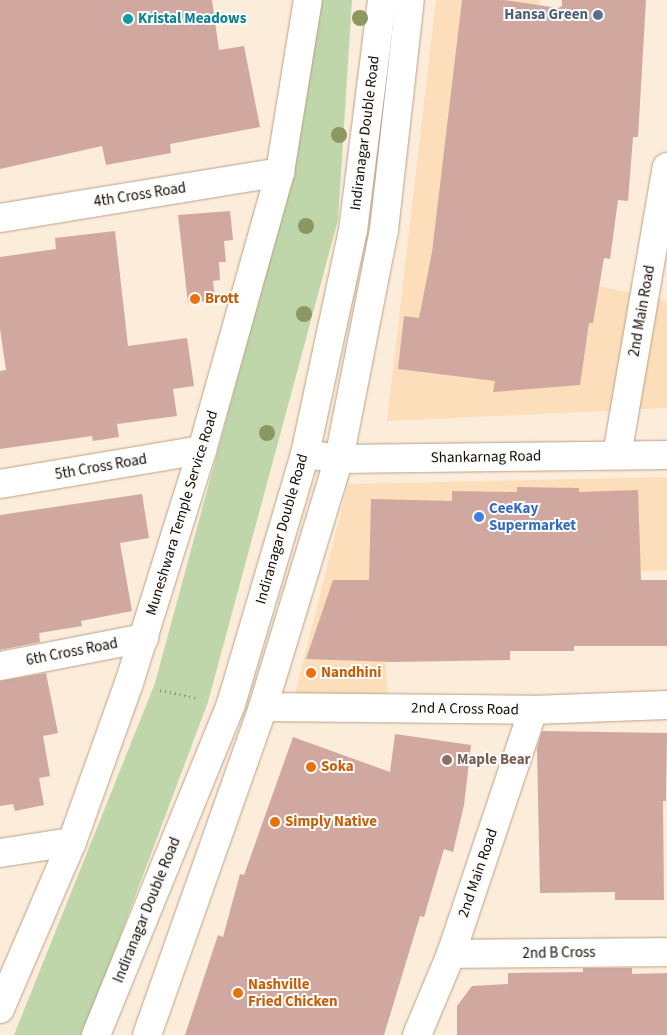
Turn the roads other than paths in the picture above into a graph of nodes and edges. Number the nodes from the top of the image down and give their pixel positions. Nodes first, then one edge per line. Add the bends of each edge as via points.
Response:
1 (308, 0) edge
2 (382, 0) edge
3 (410, 0) edge
4 (667, 167) edge
5 (280, 172) junction
6 (0, 218) edge
7 (202, 450) junction
8 (305, 454) junction
9 (667, 454) edge
10 (617, 455) junction
11 (339, 460) junction
12 (0, 484) edge
13 (144, 638) junction
14 (0, 666) edge
15 (667, 705) edge
16 (263, 707) junction
17 (533, 710) junction
18 (72, 842) junction
19 (0, 853) edge
20 (667, 952) edge
21 (450, 954) junction
22 (0, 1009) edge
23 (96, 1035) edge
24 (147, 1035) edge
25 (417, 1035) edge

1 - 5 street, Muneshwara Temple Service Road
2 - 8 street, Indiranagar Double Road via 353,230
3 - 11 street, Indiranagar Double Road via 384,230
4 - 10 street, 2nd Main Road
5 - 6 street, 4th Cross Road
5 - 7 street, Muneshwara Temple Service Road
7 - 12 street, 5th Cross Road
7 - 13 street, Muneshwara Temple Service Road
8 - 11 street, Shankarnag Road
8 - 23 street, Indiranagar Double Road via 231,704
9 - 10 street, Shankarnag Road
10 - 11 street, Shankarnag Road
11 - 16 street, Indiranagar Double Road
13 - 14 street, 6th Cross Road
13 - 18 street, Muneshwara Temple Service Road
15 - 17 street, 2nd A Cross Road
16 - 17 street, 2nd A Cross Road
16 - 24 street, Indiranagar Double Road
17 - 21 street, 2nd Main Road
18 - 19 street
18 - 22 street, Muneshwara Temple Service Road
20 - 21 street, 2nd B Cross
21 - 25 street, 2nd Main Road

